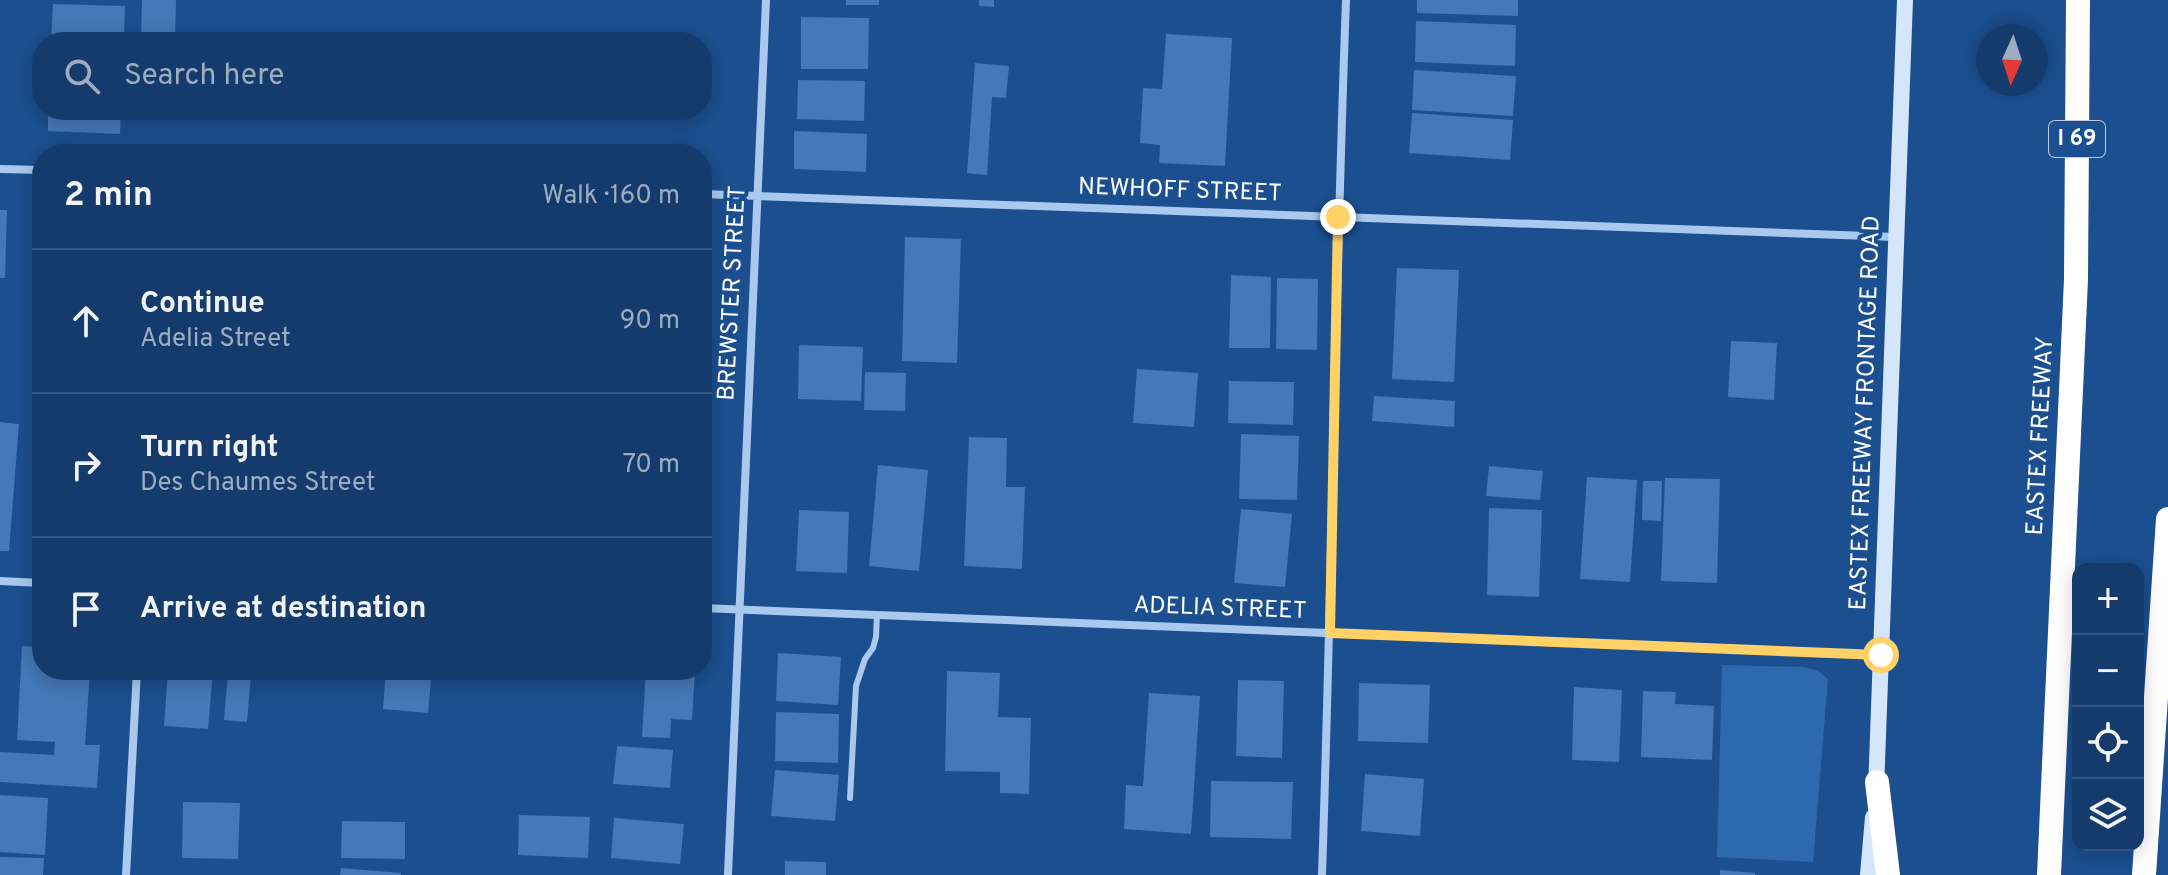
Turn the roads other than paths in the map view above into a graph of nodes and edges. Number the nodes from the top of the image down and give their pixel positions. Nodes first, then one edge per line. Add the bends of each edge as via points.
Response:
1 (766, 0) edge
2 (1346, 0) edge
3 (1905, 0) edge
4 (2078, 0) edge
5 (0, 169) edge
6 (32, 170) edge
7 (712, 194) edge
8 (757, 196) junction
9 (1338, 217) junction
10 (1896, 237) junction
11 (2168, 519) edge
12 (0, 581) edge
13 (32, 583) edge
14 (712, 609) edge
15 (739, 610) junction
16 (877, 615) junction
17 (1330, 633) junction
18 (1881, 655) junction
19 (136, 680) edge
20 (1877, 782) junction
21 (850, 798) dead end
22 (126, 875) edge
23 (728, 875) edge
24 (1322, 875) edge
25 (1868, 875) edge
26 (1888, 875) edge
27 (2049, 875) edge
28 (2144, 875) edge

1 - 8 street, BREWSTER STREET
2 - 9 street
3 - 10 main road, EASTEX FREEWAY FRONTAGE ROAD
4 - 27 highway, EASTEX FREEWAY / I 69 via 2076,279
5 - 6 street
7 - 8 street, NEWHOFF STREET
8 - 9 street, NEWHOFF STREET
8 - 15 street, BREWSTER STREET
9 - 10 street, NEWHOFF STREET
9 - 17 street
10 - 18 main road, EASTEX FREEWAY FRONTAGE ROAD
11 - 28 highway
12 - 13 street
14 - 15 street, ADELIA STREET
15 - 16 street, ADELIA STREET
15 - 23 street, BREWSTER STREET
16 - 17 street, ADELIA STREET
16 - 21 lane via 873,648 856,686
17 - 18 street, ADELIA STREET
17 - 24 street
18 - 20 main road, EASTEX FREEWAY FRONTAGE ROAD
19 - 22 street
20 - 25 main road, EASTEX FREEWAY FRONTAGE ROAD
20 - 26 highway

